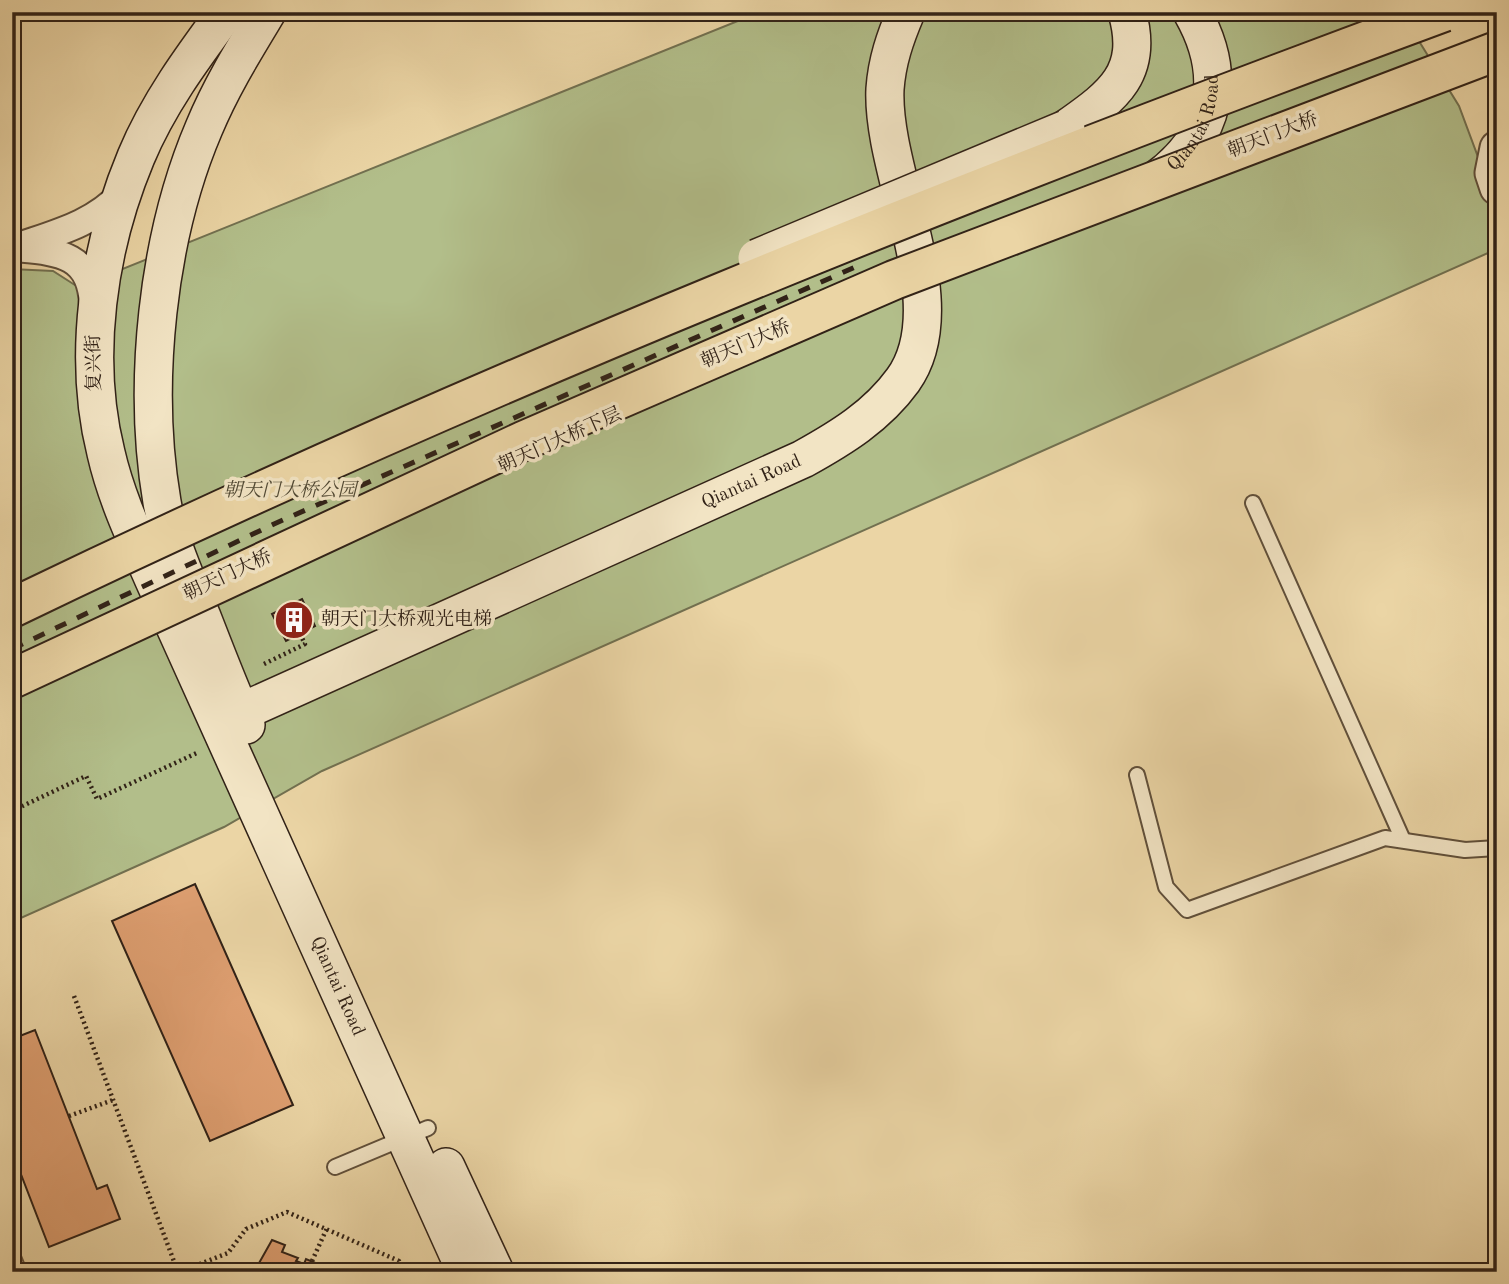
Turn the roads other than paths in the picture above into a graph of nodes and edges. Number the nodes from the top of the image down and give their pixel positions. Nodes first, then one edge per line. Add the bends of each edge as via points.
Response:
1 (226, 12) edge
2 (267, 12) edge
3 (906, 12) edge
4 (1127, 12) edge
5 (1192, 12) edge
6 (1444, 12) edge
7 (1497, 51) edge
8 (1497, 148) edge
9 (131, 173) junction
10 (184, 187) junction
11 (1497, 188) edge
12 (1118, 208) joint
13 (13, 248) edge
14 (94, 334) junction
15 (1253, 503) dead end
16 (12, 589) edge
17 (12, 608) edge
18 (12, 679) edge
19 (12, 696) edge
20 (220, 729) junction
21 (1137, 775) dead end
22 (1403, 840) junction
23 (1497, 848) edge
24 (417, 1133) junction
25 (335, 1167) dead end
26 (12, 1255) edge
27 (19, 1272) edge
28 (466, 1272) edge
29 (495, 1272) edge

1 - 9 main road, 复兴街 via 162,106
2 - 10 main road via 213,108
3 - 20 main road, Qiantai Road via 890,49 887,124 924,302 918,343 904,379 878,408 845,436 803,459
4 - 16 main road, bridge via 1131,51 1126,71 1111,97 1066,129 618,316 188,504
5 - 12 main road, Qiantai Road via 1205,35 1213,69 1212,105 1178,164
6 - 17 highway, bridge via 1110,136 648,323 196,519
7 - 18 highway, 朝天门大桥, bridge via 894,280 523,441
8 - 11 street via 1492,173
9 - 10 main road via 157,147 178,154
9 - 13 street via 107,209 86,222
9 - 14 main road, 复兴街 via 101,271
10 - 20 main road via 159,304 155,440 163,505
12 - 19 main road, 朝天门大桥下层 via 899,293 529,454
13 - 14 street via 71,257 92,288
14 - 20 main road, 复兴街 via 96,399 106,454 126,516
15 - 22 lane
20 - 24 main road, Qiantai Road
21 - 22 lane via 1166,887 1186,910 1385,838
22 - 23 lane via 1465,850
24 - 25 lane
24 - 28 main road, Qiantai Road
24 - 29 main road, Qiantai Road
26 - 27 lane

